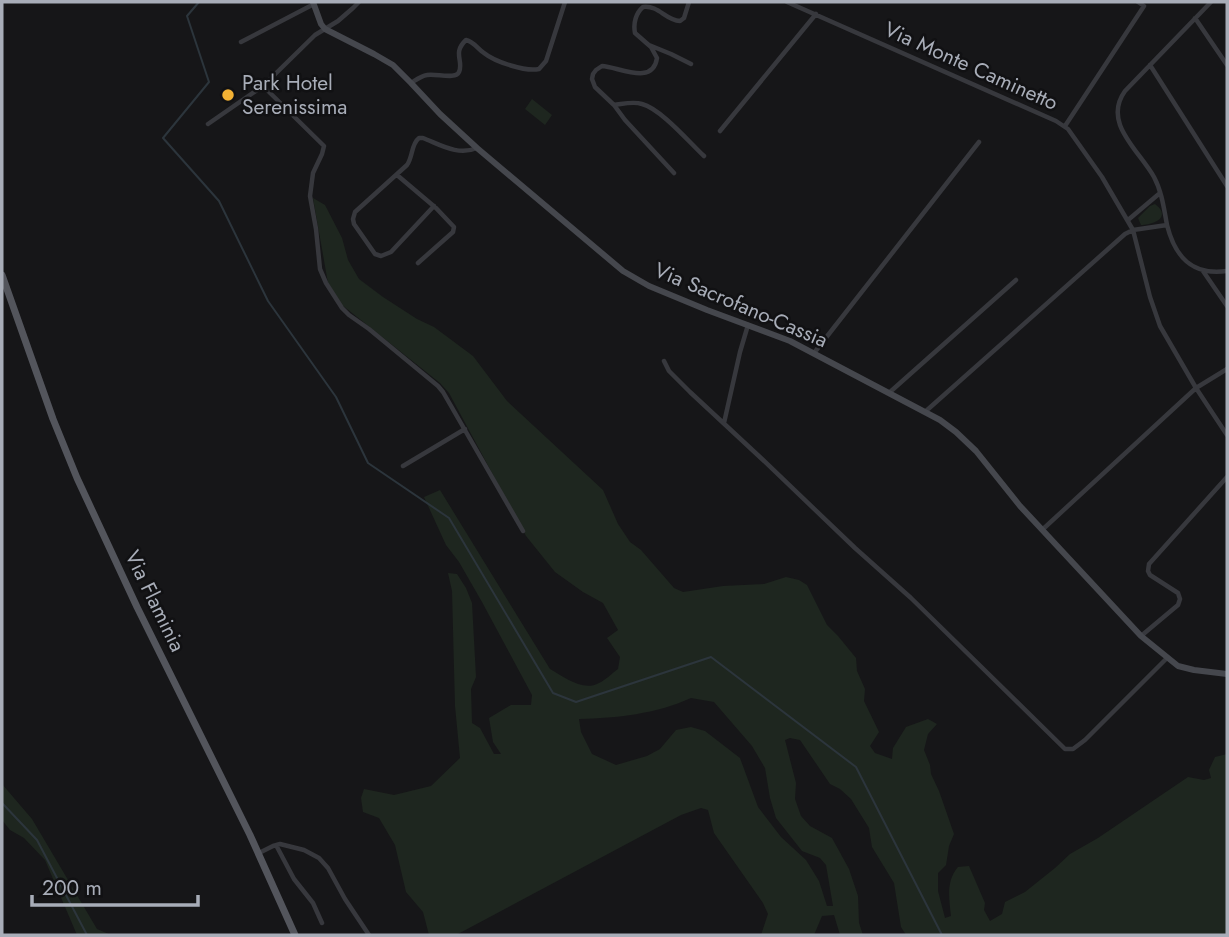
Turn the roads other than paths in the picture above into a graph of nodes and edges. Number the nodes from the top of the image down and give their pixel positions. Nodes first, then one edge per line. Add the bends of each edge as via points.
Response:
1 (359, 2) edge
2 (565, 2) edge
3 (689, 2) edge
4 (787, 2) edge
5 (1138, 2) edge
6 (1210, 2) edge
7 (314, 3) edge
8 (817, 14) junction
9 (1195, 18) junction
10 (325, 29) junction
11 (241, 42) dead end
12 (648, 44) junction
13 (691, 64) dead end
14 (1150, 65) junction
15 (1227, 65) edge
16 (411, 83) junction
17 (263, 86) junction
18 (614, 105) junction
19 (208, 124) dead end
20 (1065, 126) junction
21 (720, 131) dead end
22 (979, 142) dead end
23 (477, 148) junction
24 (704, 156) dead end
25 (674, 173) dead end
26 (397, 175) junction
27 (1227, 186) edge
28 (1160, 193) junction
29 (434, 206) junction
30 (1128, 220) junction
31 (1167, 225) junction
32 (1133, 230) junction
33 (418, 263) dead end
34 (1202, 270) junction
35 (1227, 271) edge
36 (2, 275) edge
37 (1016, 280) dead end
38 (1227, 306) edge
39 (748, 325) junction
40 (814, 353) junction
41 (664, 361) dead end
42 (1227, 369) edge
43 (1196, 388) junction
44 (890, 393) junction
45 (926, 411) junction
46 (724, 423) junction
47 (464, 429) junction
48 (1227, 435) edge
49 (403, 466) dead end
50 (1227, 477) edge
51 (1042, 530) junction
52 (523, 531) dead end
53 (1141, 636) junction
54 (1167, 658) junction
55 (1227, 674) edge
56 (276, 845) junction
57 (259, 853) junction
58 (322, 923) dead end
59 (295, 935) edge
60 (369, 935) edge

1 - 10 street
2 - 16 street via 547,61 539,69 527,70 494,59 466,40 459,48 457,75 429,74
3 - 12 street via 678,22 653,7 641,9 634,30
4 - 8 street, Via Monte Caminetto
5 - 20 street via 1144,6
6 - 9 street
7 - 10 street
7 - 11 street
8 - 20 street, Via Monte Caminetto
8 - 21 street
9 - 14 street
9 - 15 street
10 - 16 street, Via Sacrofano-Cassia via 384,60
10 - 17 street
12 - 13 street
12 - 18 street via 657,60 650,71 633,73 605,66 594,72 595,87
14 - 27 street
14 - 28 street via 1121,96 1117,116
16 - 23 street, Via Sacrofano-Cassia
17 - 19 street
17 - 47 street via 324,146 310,196 320,269 330,290 349,315 438,386
18 - 24 street via 648,106
18 - 25 street
20 - 30 street, Via Monte Caminetto
22 - 40 street
23 - 26 street via 462,152 419,138 410,161
23 - 39 street, Via Sacrofano-Cassia via 623,271
26 - 29 street
26 - 29 street via 355,212 354,224 374,254 391,252
28 - 30 street
28 - 31 street
29 - 33 street via 454,229
30 - 32 street, Via Monte Caminetto
31 - 32 street
31 - 34 street via 1180,255
32 - 43 street, Via Monte Caminetto via 1157,318
32 - 45 street
34 - 35 street
34 - 38 street
36 - 57 main road, Via Flaminia via 76,478
37 - 44 street
39 - 40 street, Via Sacrofano-Cassia
39 - 46 street
40 - 44 street, Via Sacrofano-Cassia
41 - 46 street
42 - 43 street
43 - 48 street, Via Monte Caminetto
43 - 51 street
44 - 45 street, Via Sacrofano-Cassia
45 - 51 street, Via Sacrofano-Cassia via 976,451
46 - 54 street via 1065,749 1085,740
47 - 49 street
47 - 52 street
50 - 53 street via 1149,564 1153,578 1176,591 1180,599
51 - 53 street, Via Sacrofano-Cassia
53 - 54 street, Via Sacrofano-Cassia
54 - 55 street, Via Sacrofano-Cassia via 1183,668
56 - 57 street
56 - 58 street
56 - 60 street via 304,850 322,861
57 - 59 main road, Via Flaminia

